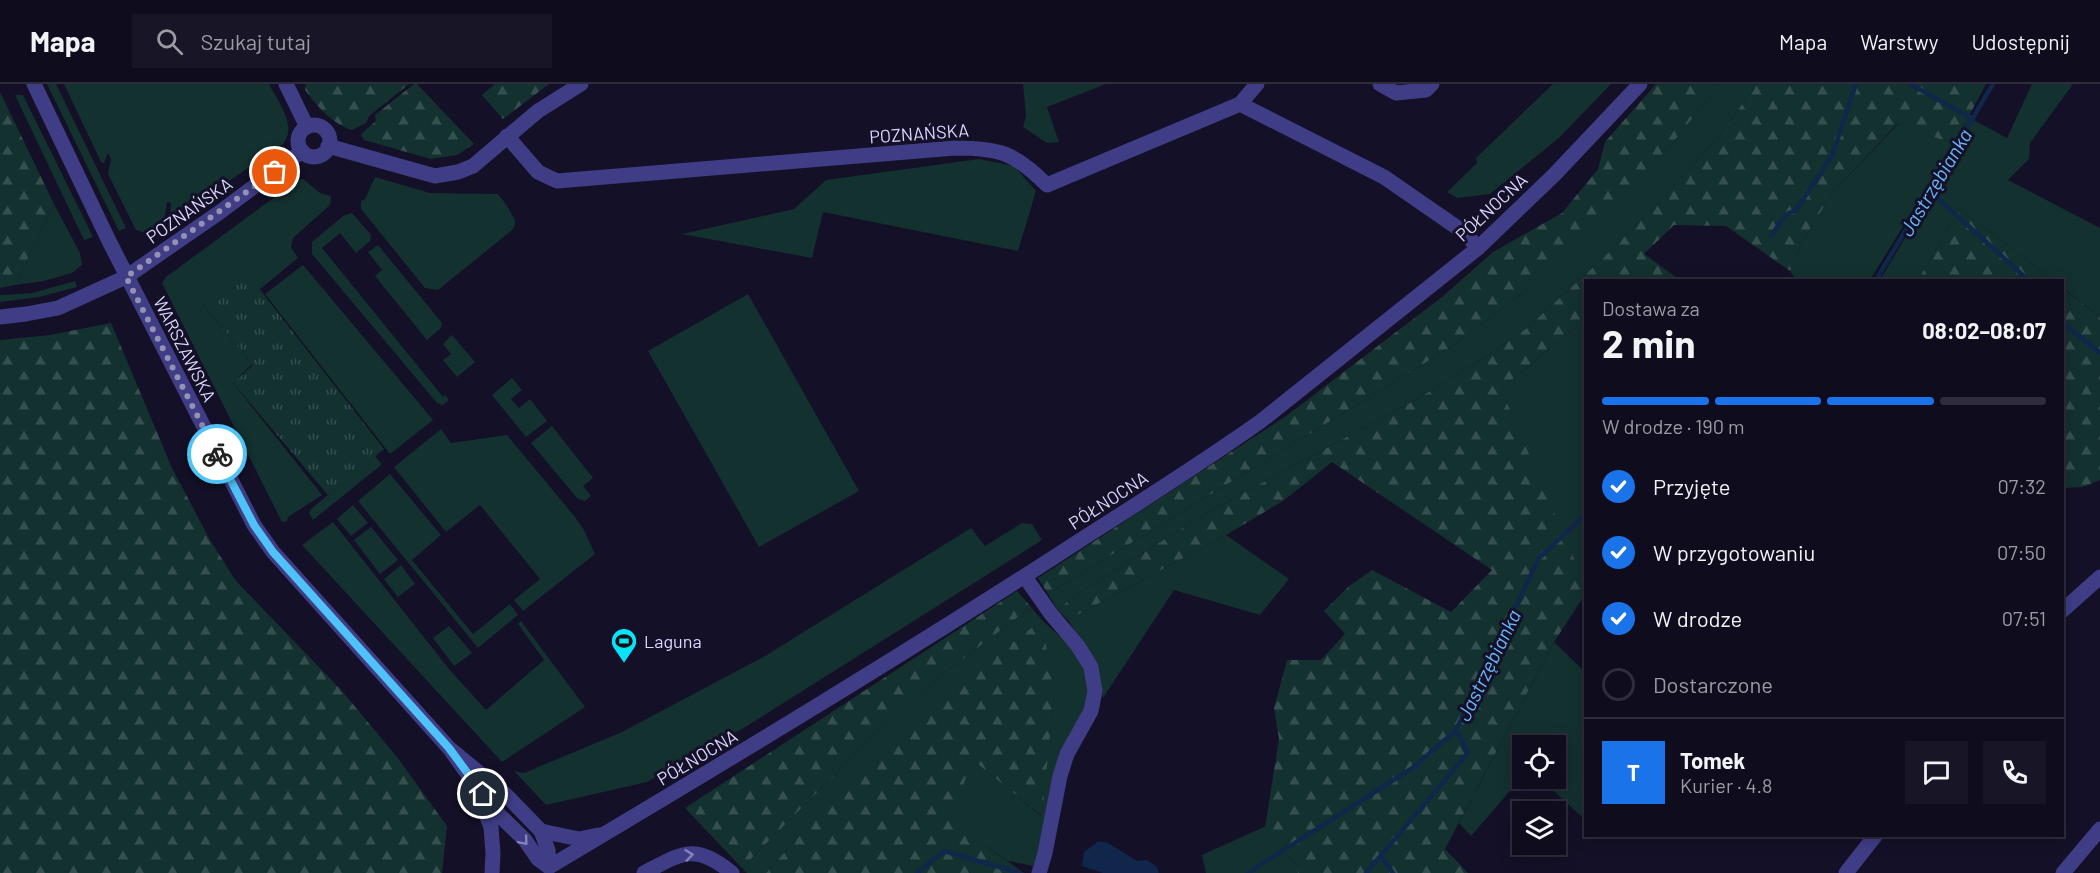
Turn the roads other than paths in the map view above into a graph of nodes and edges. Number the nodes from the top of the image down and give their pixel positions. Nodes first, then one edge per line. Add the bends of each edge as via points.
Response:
1 (34, 84) edge
2 (286, 84) edge
3 (581, 84) edge
4 (1257, 84) edge
5 (1380, 84) edge
6 (1432, 84) edge
7 (1640, 84) edge
8 (1240, 104) junction
9 (308, 127) junction
10 (507, 136) junction
11 (328, 146) junction
12 (302, 151) junction
13 (1478, 248) junction
14 (126, 277) junction
15 (0, 316) edge
16 (1025, 577) junction
17 (2100, 577) edge
18 (2064, 609) edge
19 (449, 748) junction
20 (473, 780) junction
21 (2100, 829) edge
22 (541, 831) junction
23 (607, 834) junction
24 (1874, 837) edge
25 (551, 871) edge
26 (1039, 871) edge
27 (492, 873) edge
28 (644, 873) edge
29 (732, 873) edge
30 (1846, 873) edge
31 (2063, 873) edge

1 - 14 street, WARSZAWSKA
2 - 9 street
3 - 10 street
4 - 8 street
5 - 6 street via 1396,93 1426,90
7 - 13 street, PÓŁNOCNA
8 - 10 street, POZNAŃSKA via 1047,185 1006,153 974,148 557,181 538,172
8 - 13 street via 1384,177 1465,233
9 - 11 street via 318,126 326,131
9 - 12 street via 299,136
10 - 11 street via 473,166 435,176
11 - 12 street via 316,156
12 - 14 street, POZNAŃSKA
13 - 16 street, PÓŁNOCNA via 1261,421
14 - 15 street, POZNAŃSKA via 58,308
14 - 19 street, WARSZAWSKA via 254,525 273,552
16 - 23 street, PÓŁNOCNA
16 - 26 street via 1091,667 1095,691 1091,711 1067,754 1060,776
17 - 18 street
19 - 20 street, WARSZAWSKA
19 - 22 street, WARSZAWSKA via 506,795
20 -> 25 street, WARSZAWSKA via 492,808
20 - 27 street via 490,827
21 - 31 street
22 - 23 street via 579,839
22 - 25 street, WARSZAWSKA
23 - 25 street, PÓŁNOCNA
24 - 30 street
28 -> 29 street via 677,856 693,853 722,864

